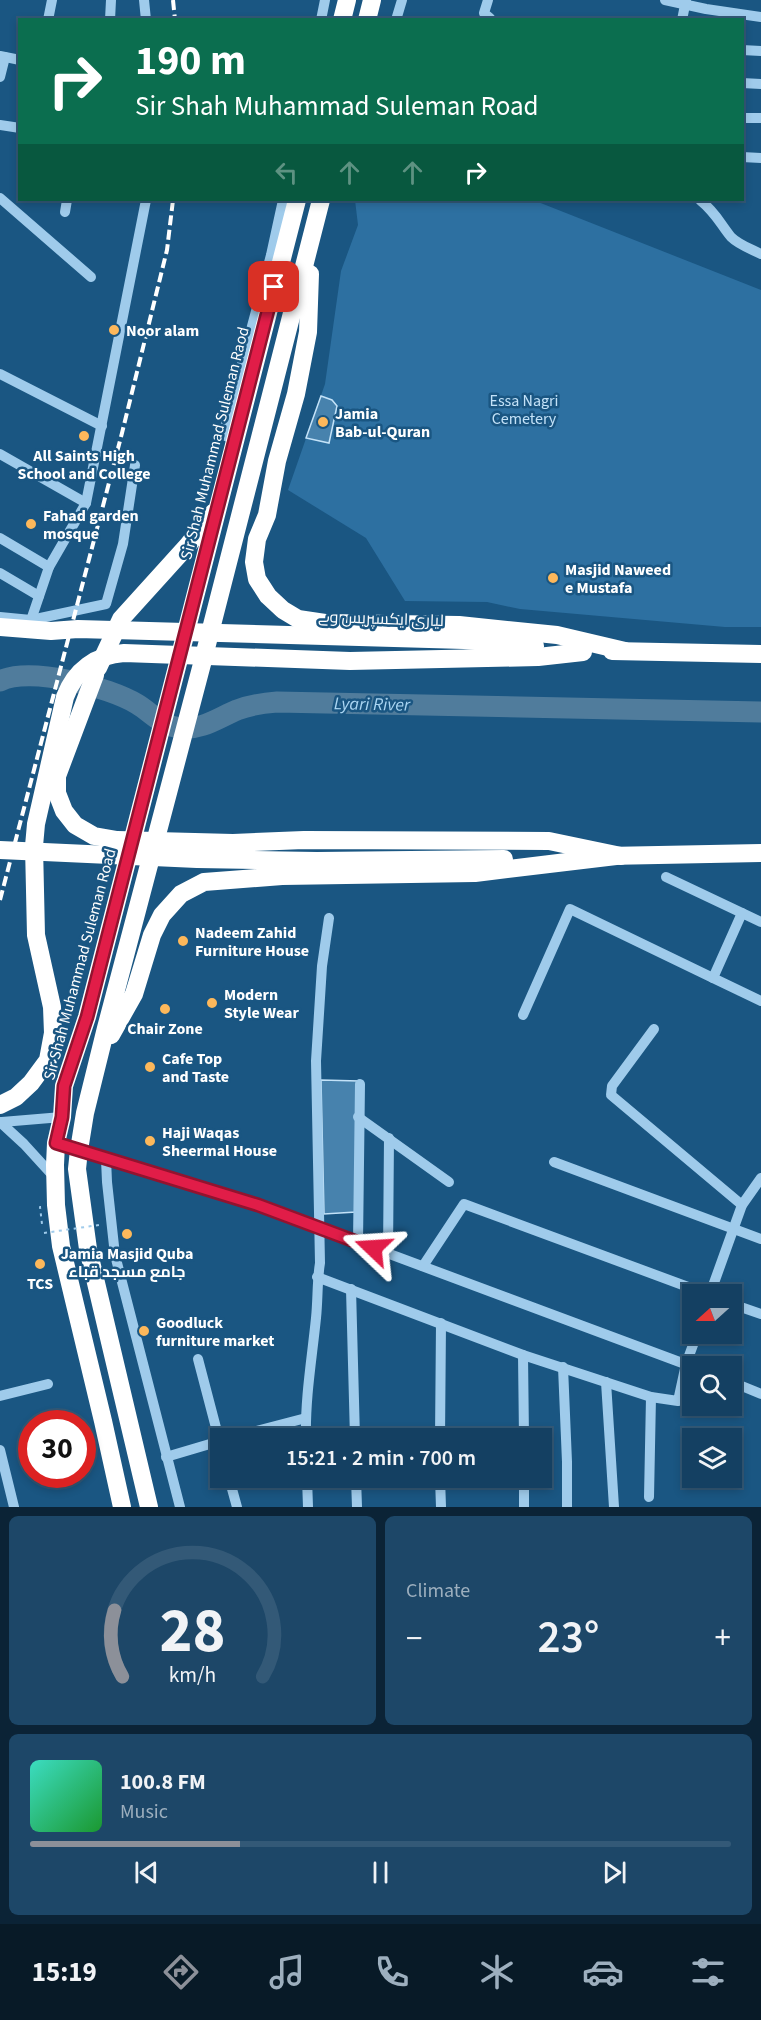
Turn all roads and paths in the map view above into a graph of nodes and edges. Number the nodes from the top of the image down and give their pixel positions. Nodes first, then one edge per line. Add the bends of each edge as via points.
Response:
1 (52, 0) edge
2 (111, 0) edge
3 (144, 0) edge
4 (325, 0) edge
5 (347, 0) edge
6 (372, 0) edge
7 (402, 0) edge
8 (488, 0) edge
9 (665, 0) edge
10 (686, 2) edge
11 (761, 17) edge
12 (48, 18) edge
13 (110, 18) edge
14 (146, 18) edge
15 (321, 18) edge
16 (342, 18) edge
17 (368, 18) edge
18 (397, 18) edge
19 (490, 18) edge
20 (682, 18) edge
21 (744, 50) edge
22 (761, 51) edge
23 (2, 57) edge
24 (18, 60) edge
25 (0, 77) edge
26 (744, 83) edge
27 (761, 84) edge
28 (744, 118) edge
29 (761, 118) edge
30 (0, 125) edge
31 (18, 128) edge
32 (744, 157) edge
33 (761, 158) edge
34 (0, 198) edge
35 (67, 201) edge
36 (146, 201) edge
37 (283, 201) edge
38 (297, 201) edge
39 (321, 201) edge
40 (701, 201) edge
41 (65, 212) dead end
42 (310, 242) junction
43 (761, 254) edge
44 (91, 277) dead end
45 (0, 374) edge
46 (102, 426) junction
47 (235, 440) junction
48 (0, 454) edge
49 (135, 465) dead end
50 (86, 503) junction
51 (218, 505) junction
52 (0, 537) edge
53 (49, 567) junction
54 (0, 573) edge
55 (39, 596) junction
56 (0, 616) edge
57 (31, 620) junction
58 (0, 627) edge
59 (625, 651) junction
60 (583, 652) junction
61 (761, 654) edge
62 (138, 821) joint
63 (0, 850) edge
64 (761, 853) edge
65 (621, 856) junction
66 (666, 877) dead end
67 (742, 913) junction
68 (329, 918) dead end
69 (761, 922) edge
70 (713, 978) junction
71 (761, 1001) edge
72 (523, 1015) dead end
73 (654, 1029) dead end
74 (53, 1033) junction
75 (99, 1055) junction
76 (360, 1084) dead end
77 (64, 1086) junction
78 (1, 1116) edge
79 (62, 1117) junction
80 (358, 1117) junction
81 (388, 1138) junction
82 (56, 1143) junction
83 (79, 1150) junction
84 (106, 1158) junction
85 (554, 1162) dead end
86 (761, 1178) edge
87 (55, 1179) junction
88 (449, 1182) dead end
89 (742, 1205) junction
90 (40, 1207) dead end
91 (99, 1225) dead end
92 (319, 1228) junction
93 (734, 1229) junction
94 (761, 1239) edge
95 (358, 1242) junction
96 (388, 1253) junction
97 (423, 1266) junction
98 (317, 1277) junction
99 (682, 1284) edge
100 (713, 1284) edge
101 (351, 1289) junction
102 (742, 1307) edge
103 (761, 1314) edge
104 (441, 1323) junction
105 (524, 1355) junction
106 (198, 1359) dead end
107 (682, 1362) edge
108 (563, 1367) junction
109 (606, 1382) junction
110 (48, 1384) dead end
111 (742, 1386) edge
112 (682, 1389) edge
113 (761, 1394) edge
114 (0, 1396) edge
115 (651, 1396) junction
116 (306, 1418) junction
117 (216, 1428) edge
118 (268, 1428) edge
119 (306, 1428) edge
120 (355, 1428) edge
121 (440, 1428) edge
122 (524, 1428) edge
123 (210, 1445) edge
124 (0, 1450) edge
125 (166, 1457) junction
126 (2, 1462) edge
127 (232, 1488) edge
128 (307, 1488) edge
129 (356, 1488) edge
130 (440, 1488) edge
131 (524, 1488) edge
132 (650, 1497) dead end
133 (14, 1507) edge
134 (122, 1507) edge
135 (149, 1507) edge
136 (180, 1507) edge
137 (237, 1507) edge
138 (308, 1507) edge
139 (357, 1507) edge
140 (441, 1507) edge
141 (524, 1507) edge
142 (567, 1507) edge
143 (614, 1507) edge

1 - 12 street
2 - 13 street
3 - 14 street
4 - 15 street
5 - 16 highway
6 - 17 highway
7 - 18 street
8 - 19 street via 484,13
9 - 10 street
10 - 11 street
10 - 20 street
21 - 22 street
23 - 24 street
23 - 25 street
26 - 27 street
28 - 29 street
30 - 31 street
32 - 33 street
34 - 44 street
35 - 41 street
36 - 46 street
37 - 47 street via 223,435
38 - 47 highway, Sir Shah Muhammad Suleman Raod
39 - 42 highway
40 - 43 street via 714,211 732,238
42 - 59 highway via 308,332 254,562 257,579 268,596 298,619 459,625 557,634
42 - 75 highway
45 - 46 street
46 - 50 street
47 - 51 highway, Sir Shah Muhammad Suleman Raod
48 - 50 street
49 - 57 street via 123,544 106,604
50 - 53 street
51 - 62 highway, Sir Shah Muhammad Suleman Raod
51 - 65 highway, bridge via 122,619 95,675 57,776 57,793 75,825 93,836 117,840 549,841
52 - 53 street
53 - 55 street
54 - 55 street
55 - 57 street
56 - 57 street
58 - 60 highway, لیاری ایکسپریس وے, bridge via 464,640
59 - 60 highway, لیاری ایکسپریس وے
59 - 61 highway, لیاری ایکسپریس وے
60 - 74 highway, bridge via 538,657 350,661 124,653 93,661 75,676 65,697 34,846 36,935 52,1007
62 - 77 highway, Sir Shah Muhammad Suleman Road via 87,1017
63 - 65 highway, bridge via 317,861
64 - 65 highway
65 - 75 highway via 475,873 282,876 204,882 181,894 162,915 134,994
66 - 67 street
67 - 69 street
67 - 70 street
68 - 92 street via 316,1061
70 - 71 street
70 - 72 street via 570,909
73 - 89 street via 612,1086 611,1095
74 - 77 highway
74 - 78 highway via 48,1060
75 - 83 highway
76 - 80 street
77 - 79 highway, Sir Shah Muhammad Suleman Road
78 - 79 street
78 - 87 street
79 - 82 highway, Sir Shah Muhammad Suleman Road
80 - 81 street
80 - 95 street
81 - 88 street
81 - 96 street
82 - 83 highway
82 - 87 highway, Sir Shah Muhammad Suleman Road
83 - 84 street
83 - 135 highway via 77,1169 87,1249
84 - 92 street
84 - 125 street via 115,1255
85 - 93 street
86 - 89 street
87 - 134 highway, Sir Shah Muhammad Suleman Road via 60,1246
89 - 93 street
90 - 91 path, bridge via 44,1233
92 - 95 street
92 - 98 street
93 - 94 street
93 - 100 street
95 - 96 street
96 - 97 street
97 - 99 street via 464,1204
97 - 107 street
98 - 101 street
98 - 116 street
101 - 104 street
101 - 120 street
102 - 103 street
104 - 105 street
104 - 121 street
105 - 108 street
105 - 122 street
106 - 117 street
108 - 109 street
108 - 142 street
109 - 115 street
109 - 143 street
110 - 114 street
111 - 113 street
112 - 115 street via 678,1401
115 - 132 street
116 - 118 street
116 - 119 street
123 - 125 street
124 - 126 street
125 - 136 street
126 - 133 street
127 - 137 street
128 - 138 street
129 - 139 street
130 - 140 street
131 - 141 street

